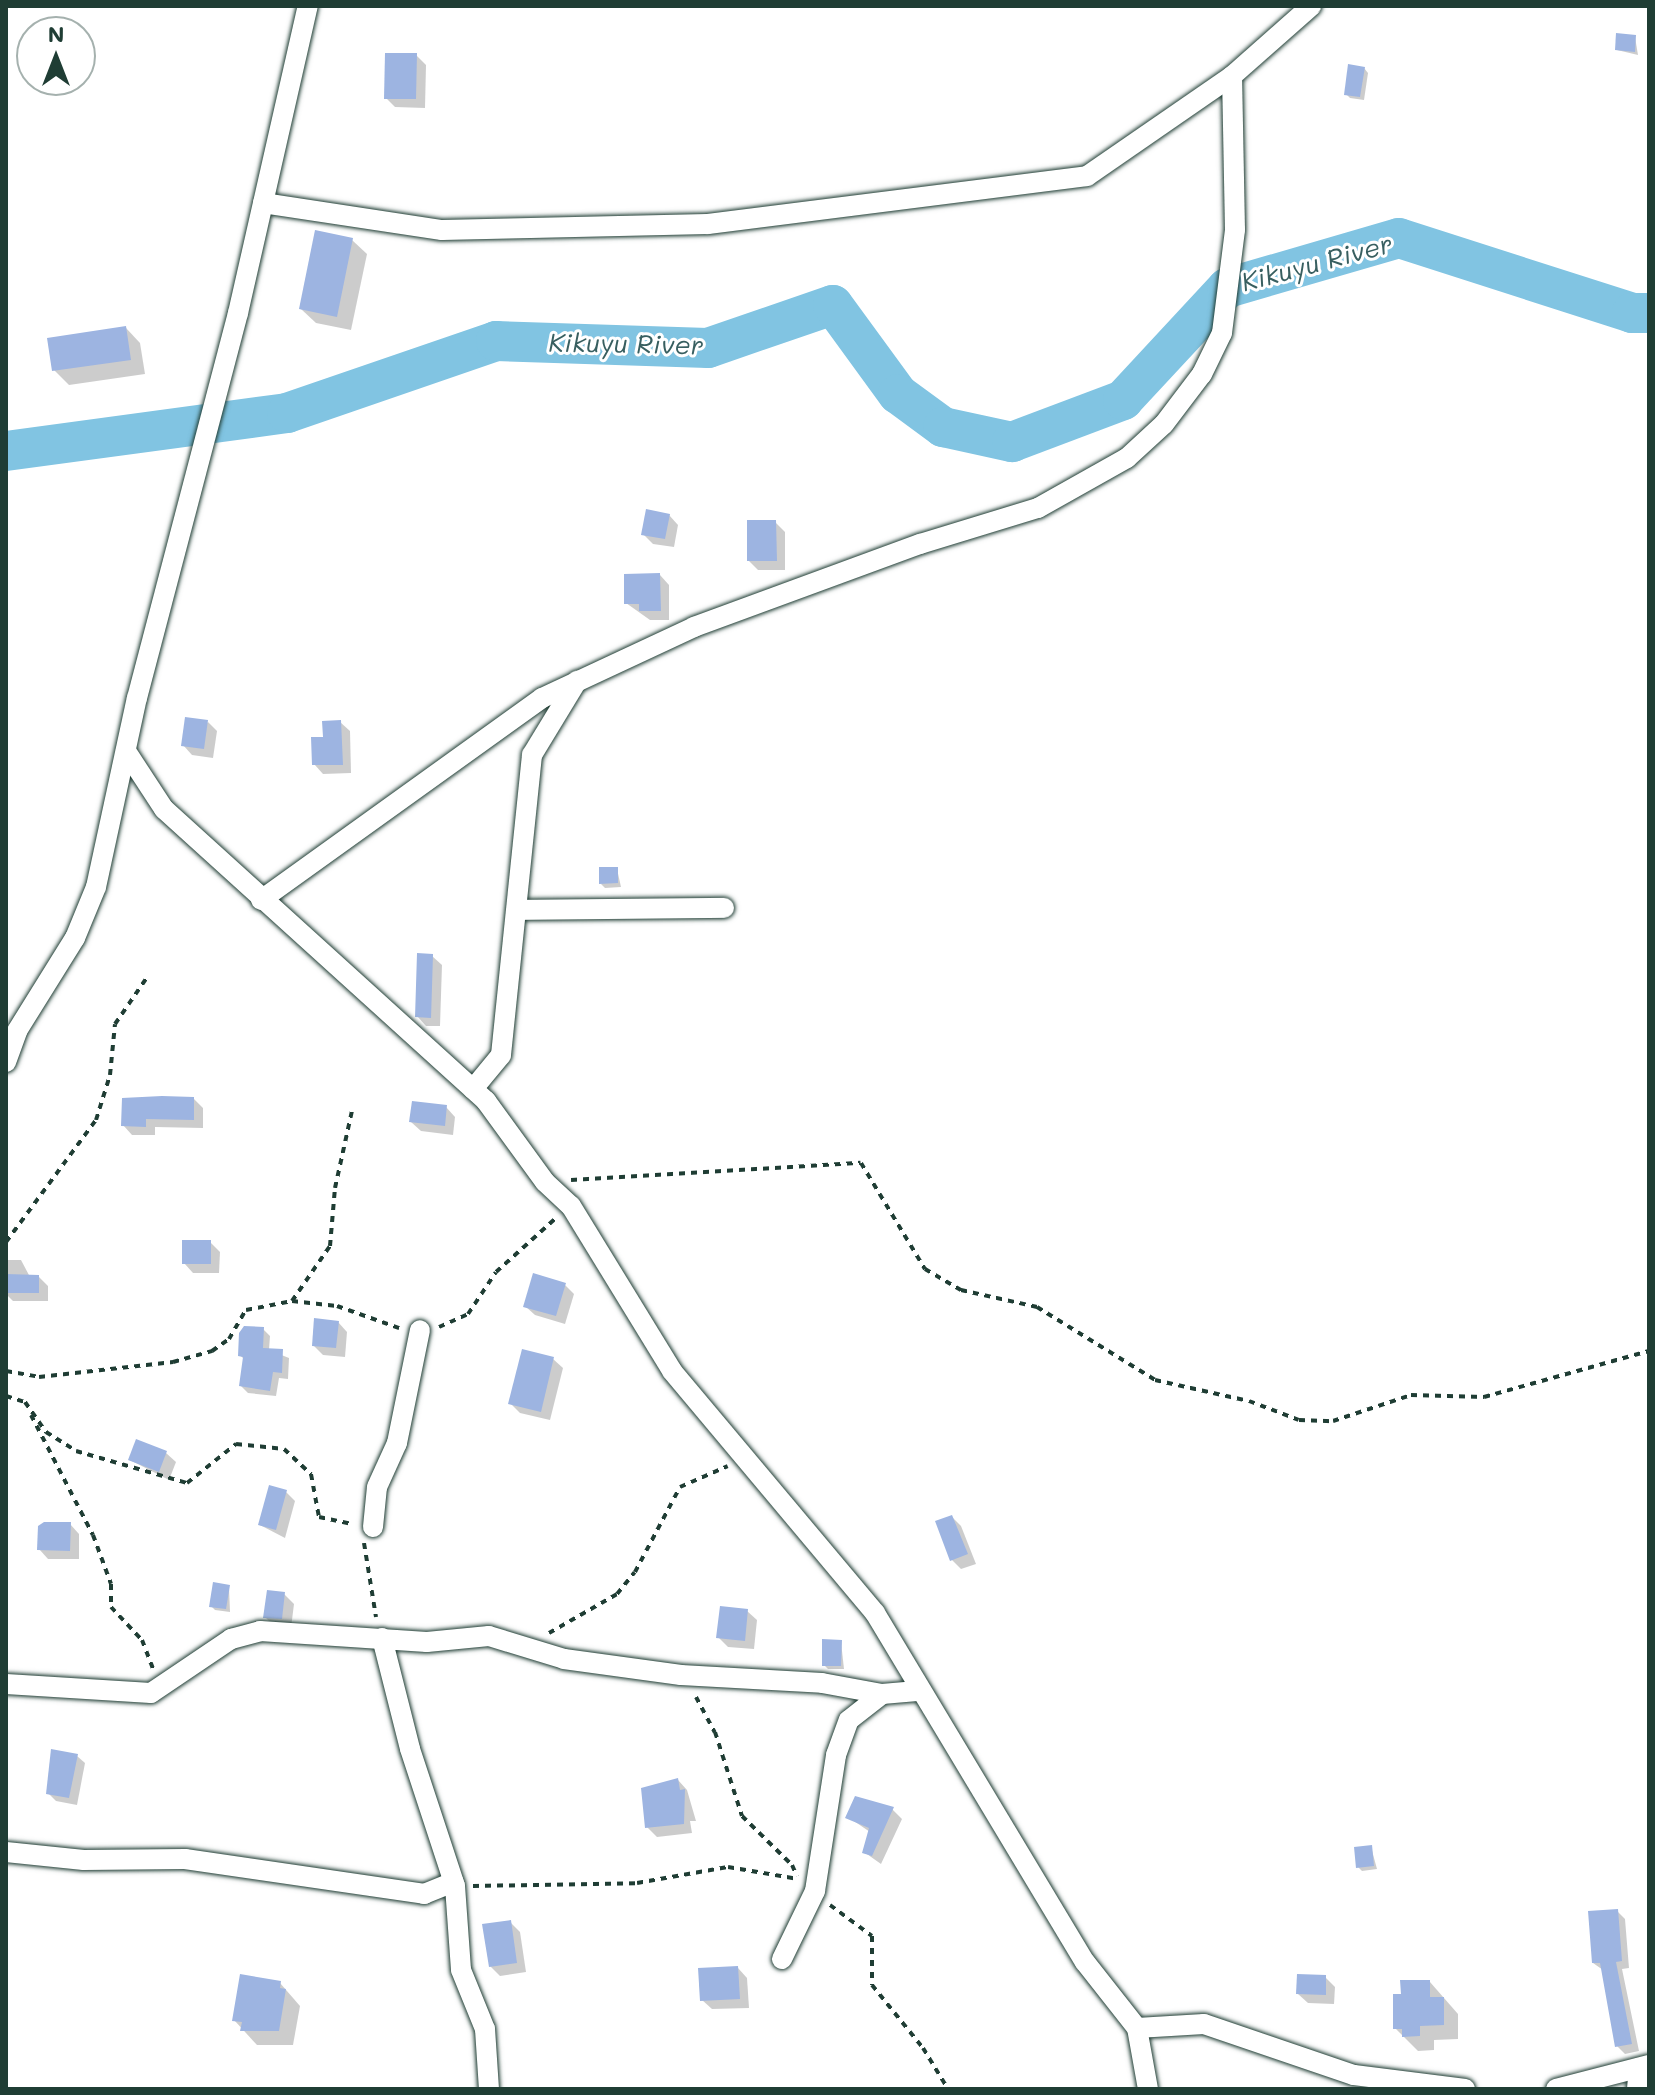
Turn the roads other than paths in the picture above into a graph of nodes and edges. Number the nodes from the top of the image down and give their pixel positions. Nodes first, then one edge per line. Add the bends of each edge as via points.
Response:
1 (308, 6) edge
2 (1311, 6) edge
3 (1232, 76) junction
4 (263, 203) junction
5 (577, 681) junction
6 (126, 751) junction
7 (261, 900) junction
8 (724, 908) dead end
9 (517, 910) junction
10 (12, 1033) edge
11 (6, 1062) edge
12 (473, 1089) junction
13 (420, 1330) road end
14 (368, 1526) road end
15 (382, 1638) junction
16 (6, 1684) edge
17 (920, 1691) junction
18 (882, 1694) junction
19 (6, 1852) edge
20 (454, 1884) junction
21 (782, 1959) dead end
22 (1137, 2028) junction
23 (1644, 2066) edge
24 (489, 2089) edge
25 (1148, 2089) edge
26 (1465, 2089) edge
27 (1556, 2089) edge
28 (1637, 2089) edge

1 - 4 street
2 - 3 street
3 - 4 street via 1087,176 708,224 442,230
3 - 5 street via 1235,230 1222,333 1202,374 1164,424 1127,458 1038,508 829,576 694,627
4 - 6 street
5 - 7 street via 529,707
5 - 9 street via 532,755
6 - 7 street via 164,809
6 - 10 street via 96,887 75,938
7 - 12 street
8 - 9 street
9 - 12 street via 501,1055
10 - 11 street
12 - 17 street via 545,1182 571,1206 672,1371 875,1613
13 - 14 street via 397,1443 377,1487
15 - 16 street via 260,1631 231,1639 155,1692
15 - 18 street via 427,1642 489,1636 564,1659 753,1682 822,1683
15 - 20 street via 410,1749
17 - 18 street
17 - 22 street via 1085,1962
18 - 21 street via 849,1720 844,1732 815,1891
19 - 20 street via 84,1860 185,1859 424,1894
20 - 24 street via 461,1970 485,2029
22 - 25 street
22 - 26 street via 1204,2024 1354,2075
23 - 27 street
23 - 28 street

